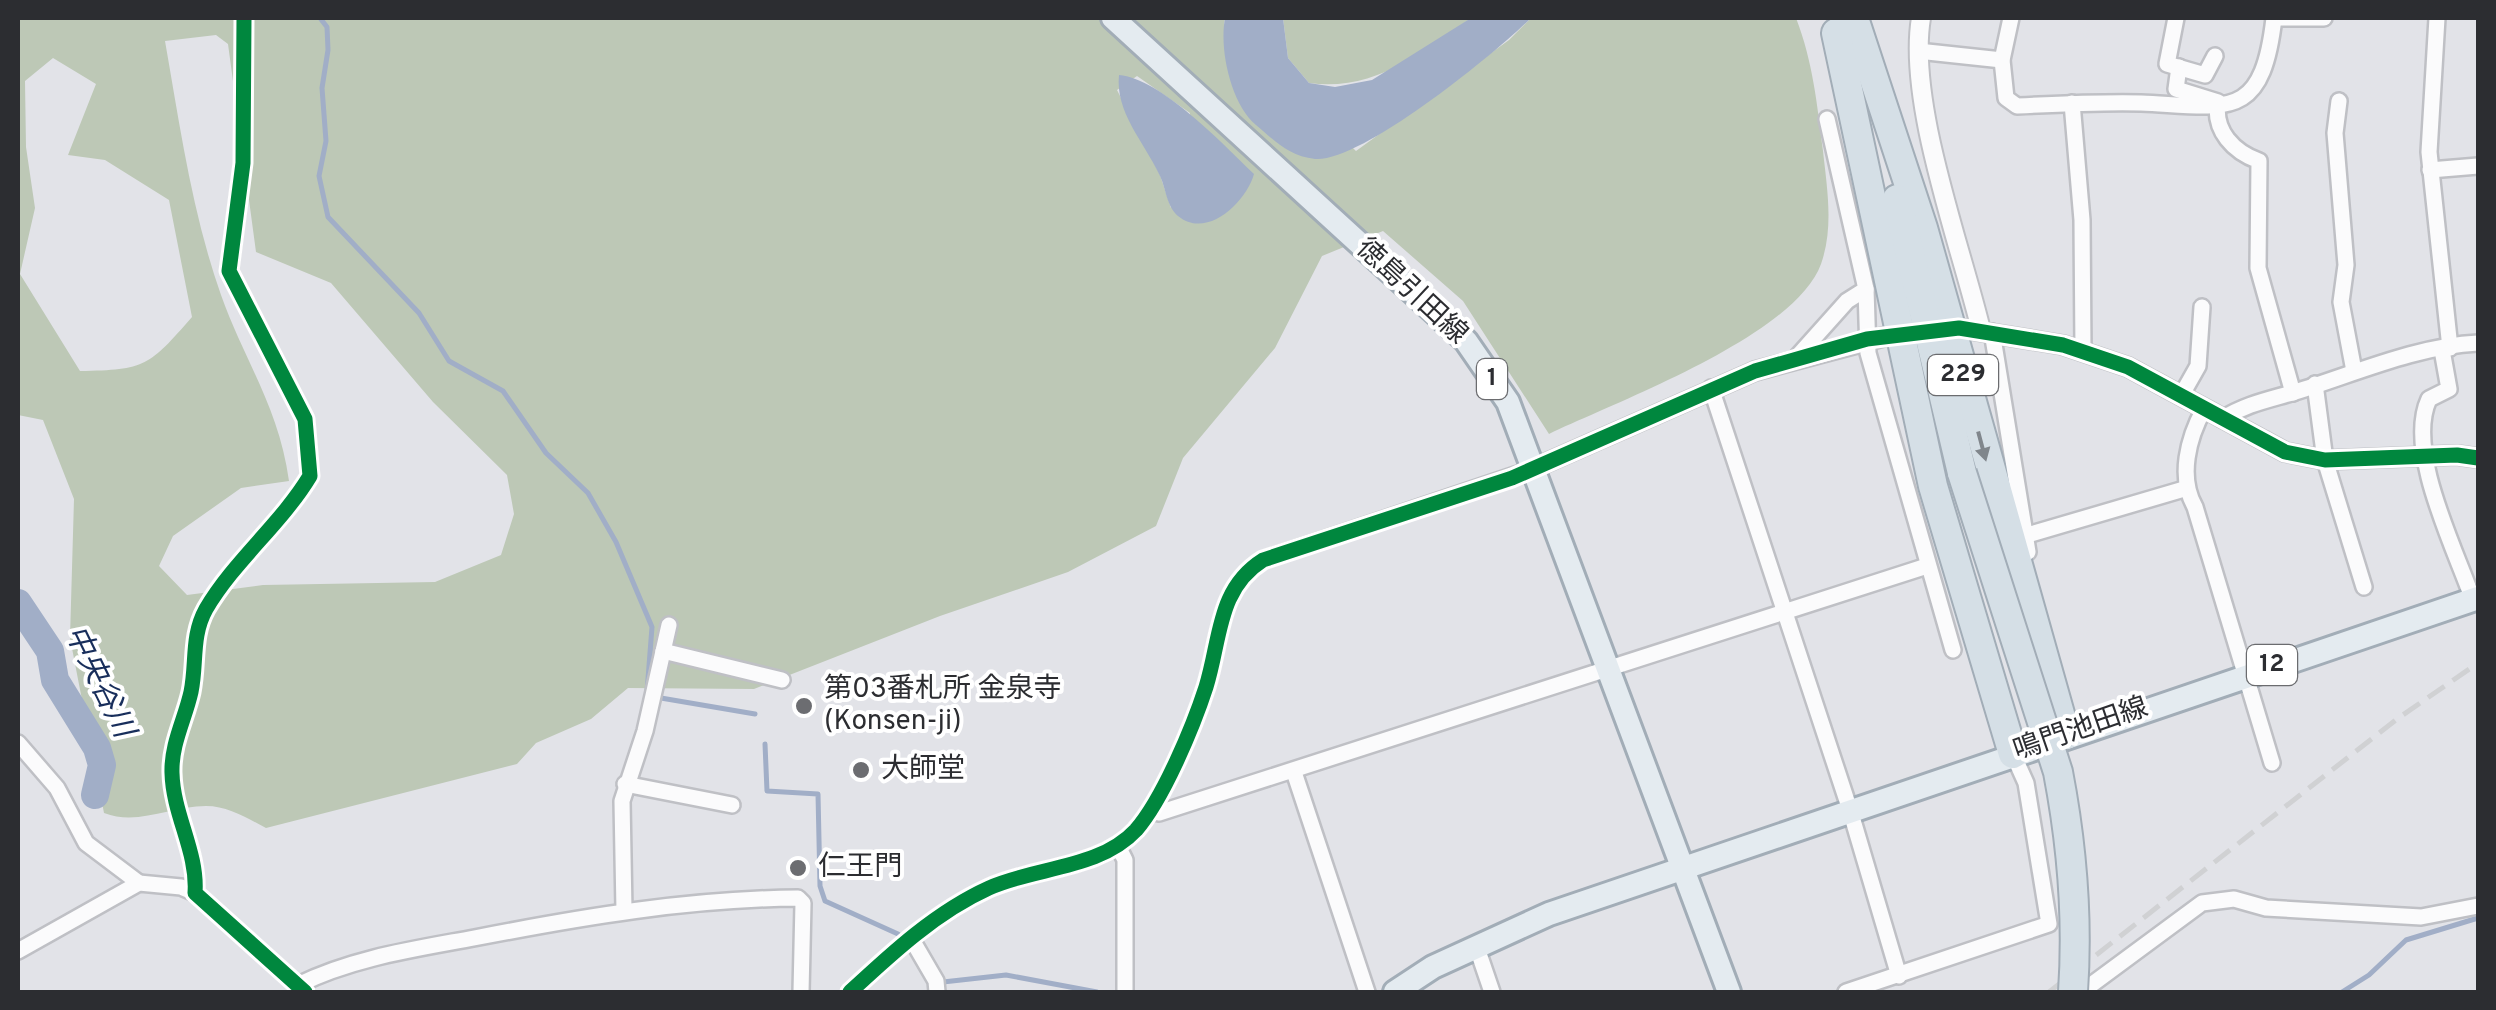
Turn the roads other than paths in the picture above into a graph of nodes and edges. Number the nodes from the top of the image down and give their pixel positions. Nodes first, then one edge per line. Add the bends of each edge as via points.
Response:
1 (244, 18) edge
2 (1113, 18) edge
3 (1922, 18) edge
4 (2012, 18) edge
5 (2176, 18) edge
6 (2274, 18) edge
7 (2324, 18) edge
8 (2437, 18) edge
9 (1844, 22) edge
10 (1918, 51) junction
11 (2215, 56) dead end
12 (2002, 60) junction
13 (2179, 67) junction
14 (2340, 102) dead end
15 (2072, 103) junction
16 (2216, 110) junction
17 (1827, 119) dead end
18 (2478, 166) edge
19 (2430, 170) junction
20 (1866, 289) junction
21 (2202, 307) dead end
22 (1960, 328) dead end
23 (1986, 331) junction
24 (1887, 336) dead end
25 (1867, 339) junction
26 (2478, 344) edge
27 (2446, 349) junction
28 (2083, 351) junction
29 (1796, 358) junction
30 (2354, 371) junction
31 (2315, 384) junction
32 (1711, 388) junction
33 (2293, 392) junction
34 (2182, 396) junction
35 (2204, 409) junction
36 (2222, 419) junction
37 (2423, 456) junction
38 (2478, 458) edge
39 (2324, 460) junction
40 (1530, 470) junction
41 (1956, 475) junction
42 (2184, 489) junction
43 (2024, 536) junction
44 (1927, 566) junction
45 (2364, 587) dead end
46 (2476, 599) edge
47 (1786, 613) junction
48 (669, 625) dead end
49 (2051, 633) dead end
50 (1953, 650) dead end
51 (663, 652) junction
52 (1607, 671) junction
53 (2246, 674) junction
54 (782, 680) dead end
55 (2066, 735) junction
56 (18, 743) edge
57 (2013, 754) junction
58 (2272, 763) dead end
59 (1294, 772) junction
60 (625, 784) junction
61 (732, 805) dead end
62 (1150, 810) junction
63 (1850, 810) junction
64 (1118, 846) junction
65 (1685, 867) junction
66 (139, 883) junction
67 (195, 893) junction
68 (2478, 906) edge
69 (624, 911) junction
70 (912, 938) junction
71 (1476, 945) junction
72 (18, 951) edge
73 (1899, 976) junction
74 (302, 989) edge
75 (801, 992) edge
76 (850, 992) edge
77 (936, 992) edge
78 (1125, 992) edge
79 (1367, 992) edge
80 (1394, 992) edge
81 (1492, 992) edge
82 (1729, 992) edge
83 (1846, 992) edge
84 (2059, 992) edge
85 (2073, 992) edge
86 (2088, 992) edge

1 - 67 street via 243,163 229,272 305,419 310,476 206,610 194,644 191,693 172,772 196,870
2 - 40 main road, 徳島引田線 / 1 via 1466,341 1508,402
3 - 10 street
4 - 12 street
5 - 13 street via 2166,64
6 - 7 street
6 - 16 street via 2259,82
8 - 19 street
9 - 41 highway
9 -> 55 highway, 229 via 1923,228
9 - 57 highway, 229 via 1933,486
10 - 12 street
10 - 23 street via 1926,118
11 - 13 street via 2205,75
12 - 15 street via 2006,98 2017,106
13 - 16 street via 2176,89 2218,102
14 - 30 street via 2335,133 2346,265 2341,302
15 - 16 street
15 - 28 street
16 - 33 street via 2226,138 2240,154 2259,161 2258,268
17 - 20 street
18 - 19 street
19 - 27 street
20 - 25 street
20 - 29 street
21 - 34 street via 2198,366
22 - 23 street
23 - 28 street
23 - 43 street
24 - 25 street
25 - 29 street
25 - 44 street
26 - 27 street
27 - 30 street
27 - 37 street via 2448,389 2424,409
28 - 34 street
29 - 32 street
30 - 31 street
31 - 33 street
31 - 39 street
32 - 40 street
32 - 47 street
33 - 36 street via 2262,398
34 - 35 street
35 - 36 street
35 - 42 street via 2194,427
36 - 39 street via 2273,448
37 - 38 street
37 - 39 street
37 - 46 street
39 - 45 street
40 - 52 main road, 徳島引田線 / 1
40 - 62 street via 1244,572 1231,589 1205,690
41 - 84 highway via 2044,776 2058,872
41 - 85 highway, bridge via 2058,772 2077,935
42 - 43 street
42 - 53 street
43 - 49 street
44 - 47 street
44 - 50 street
46 - 53 main road, 鳴門池田線 / 12
47 - 52 street
47 - 63 street
48 - 51 street
51 - 54 street
51 - 60 street
52 - 59 street
52 - 65 main road, 徳島引田線 / 1
53 - 55 main road, 鳴門池田線 / 12
53 - 58 street
55 - 57 main road, 鳴門池田線 / 12
56 - 66 street via 57,788 86,843
57 - 63 main road, 鳴門池田線 / 12
57 - 73 street via 2026,784 2049,924
59 - 62 street via 1159,813
59 - 79 street
60 - 61 street
60 - 69 street
62 - 64 street
63 - 65 main road, 鳴門池田線 / 12
63 - 73 street
64 - 70 street via 989,888
64 - 78 street via 1125,860
65 - 71 main road
65 - 82 main road, 徳島引田線 / 1
66 - 67 street
66 - 72 street
67 - 74 street
68 - 86 street via 2421,917 2266,908 2234,899 2202,902
69 - 74 street via 412,950 327,971
69 - 75 street via 798,898
70 - 76 street
70 - 77 street
71 - 80 main road
71 - 81 street
73 - 83 street

